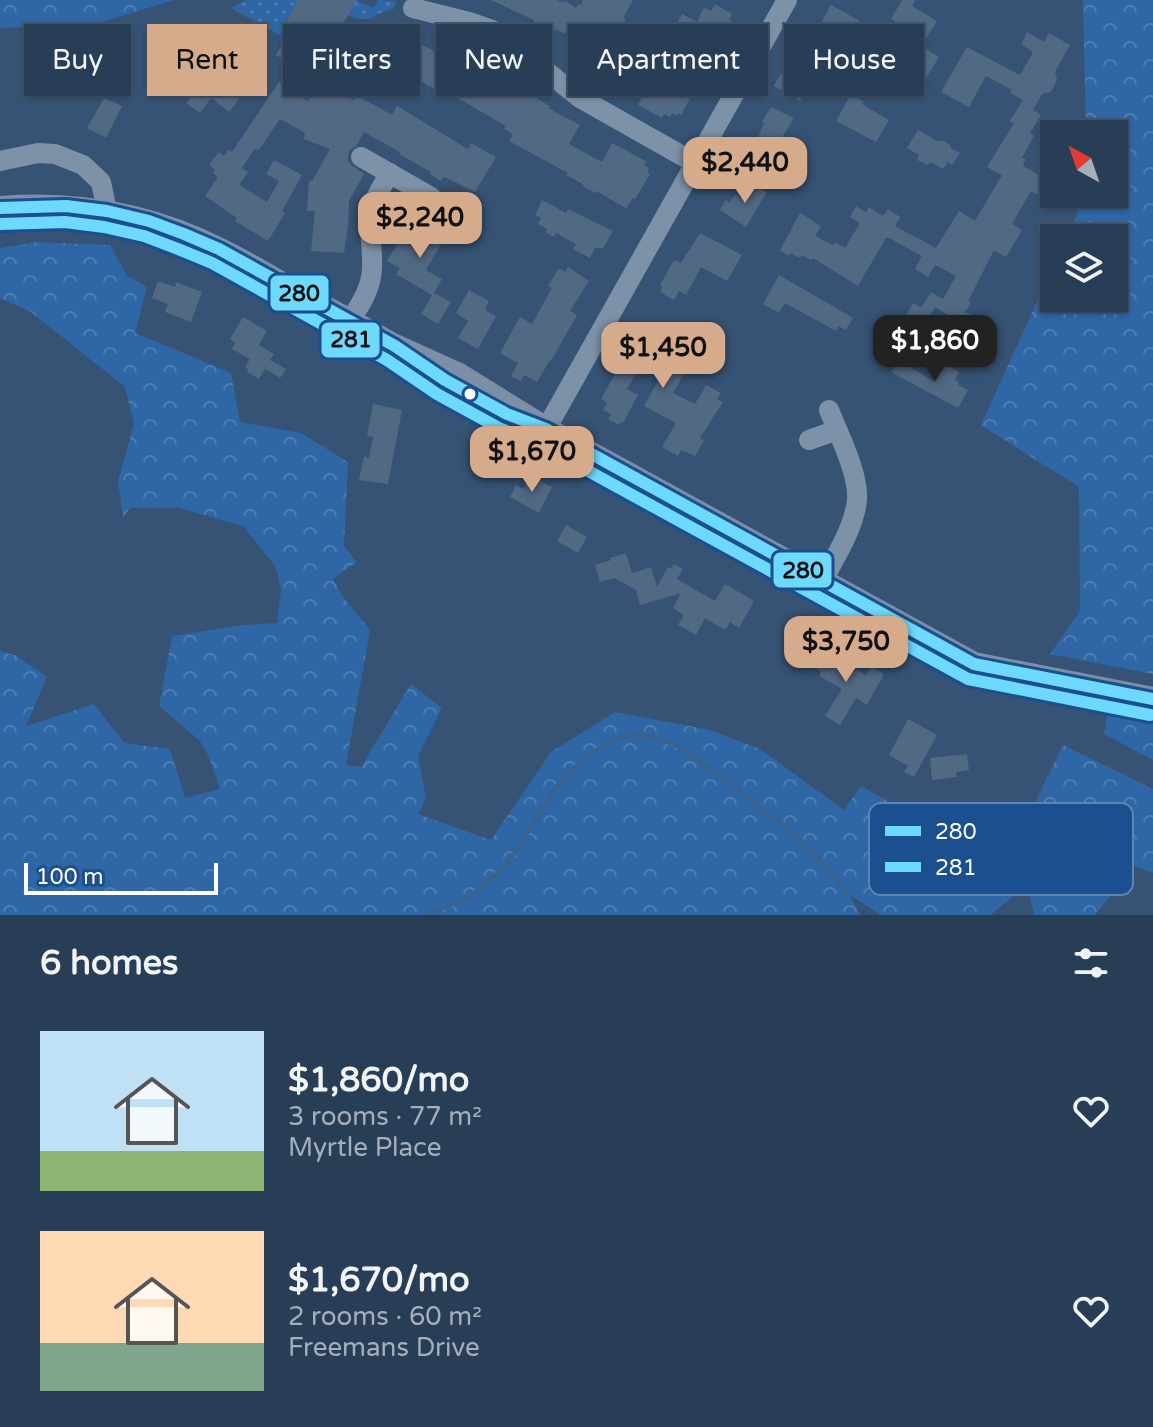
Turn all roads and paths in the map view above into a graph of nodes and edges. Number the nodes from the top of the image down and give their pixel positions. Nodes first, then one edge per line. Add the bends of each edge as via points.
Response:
1 (787, 0) edge
2 (413, 8) dead end
3 (361, 157) dead end
4 (0, 161) edge
5 (695, 163) junction
6 (390, 173) junction
7 (431, 197) dead end
8 (0, 208) edge
9 (107, 211) junction
10 (350, 321) junction
11 (829, 410) dead end
12 (546, 429) junction
13 (837, 430) junction
14 (809, 440) dead end
15 (823, 581) junction
16 (1153, 699) edge

1 - 5 street
2 - 5 street via 492,30 580,98
3 - 6 street
4 - 9 street via 38,153 83,165 101,182
5 - 12 street
6 - 7 street
6 - 10 street via 372,207 368,289
8 - 9 main road
9 - 10 main road via 149,221 219,249
10 - 12 main road via 459,375
11 - 13 street
12 - 15 main road
13 - 14 street
13 - 15 street via 857,498 852,522
15 - 16 main road via 974,664

